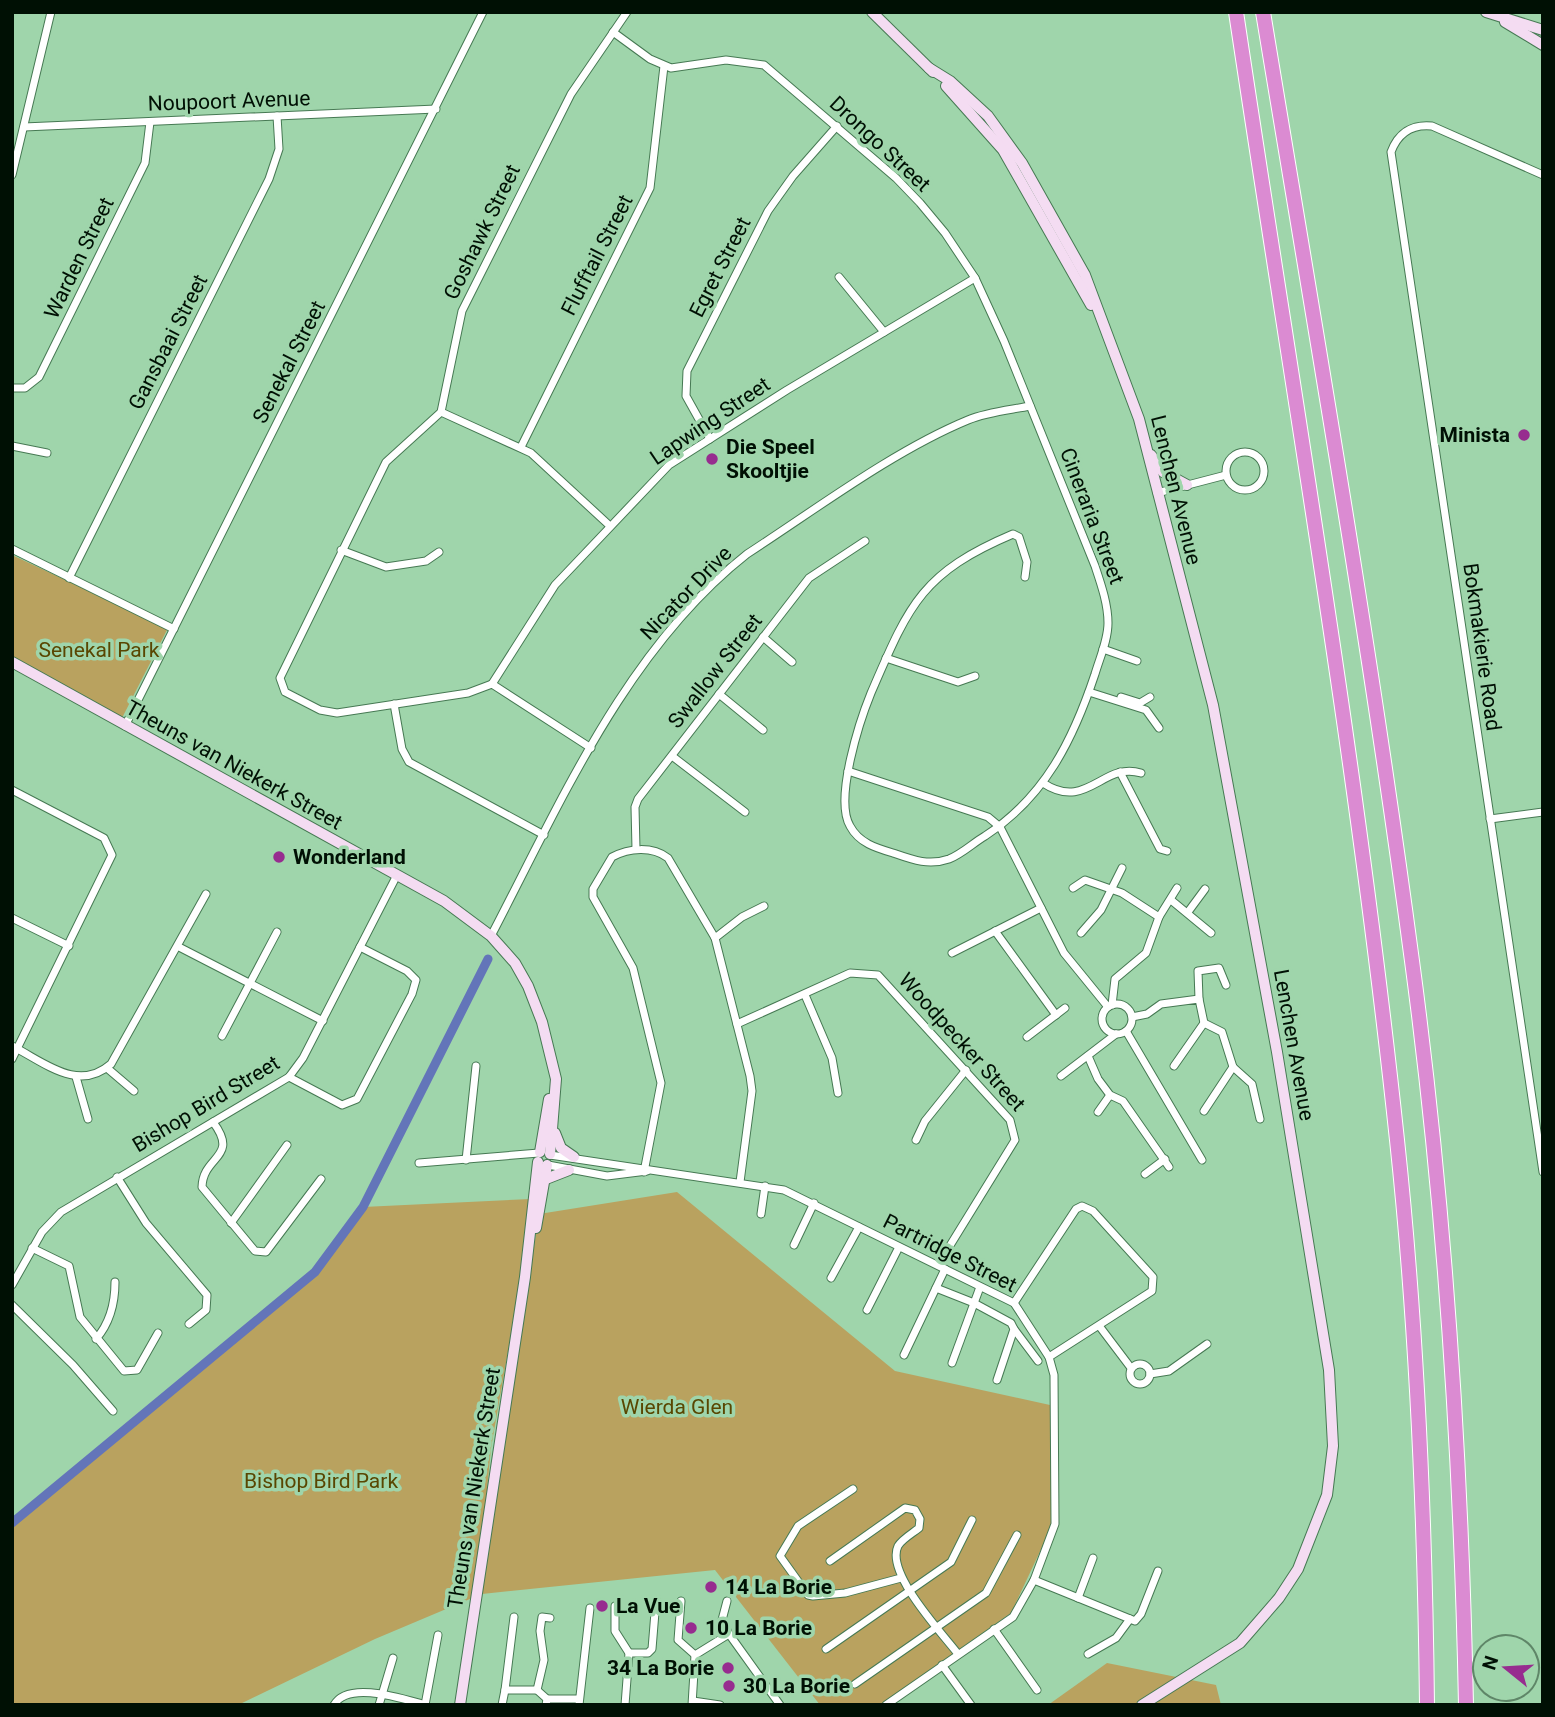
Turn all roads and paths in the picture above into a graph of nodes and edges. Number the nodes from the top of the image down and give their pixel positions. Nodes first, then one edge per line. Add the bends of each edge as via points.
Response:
1 (51, 12) edge
2 (483, 12) edge
3 (627, 12) edge
4 (872, 12) edge
5 (1236, 12) edge
6 (1263, 12) edge
7 (1486, 12) edge
8 (1500, 18) junction
9 (1543, 30) edge
10 (613, 32) junction
11 (1543, 45) edge
12 (664, 66) junction
13 (436, 109) junction
14 (277, 117) junction
15 (150, 122) junction
16 (837, 126) junction
17 (24, 127) junction
18 (12, 175) edge
19 (1543, 176) edge
20 (839, 277) dead end
21 (975, 278) junction
22 (884, 332) junction
23 (12, 388) edge
24 (1030, 406) junction
25 (441, 412) junction
26 (710, 439) junction
27 (12, 446) edge
28 (521, 447) junction
29 (1147, 450) junction
30 (47, 453) dead end
31 (1226, 475) junction
32 (1187, 485) junction
33 (1157, 492) junction
34 (610, 526) junction
35 (865, 541) dead end
36 (12, 549) edge
37 (341, 550) junction
38 (439, 552) dead end
39 (1025, 577) dead end
40 (69, 578) junction
41 (174, 629) junction
42 (763, 638) junction
43 (1103, 649) junction
44 (886, 658) junction
45 (1137, 661) dead end
46 (12, 662) edge
47 (792, 662) dead end
48 (975, 677) dead end
49 (492, 684) junction
50 (1089, 689) junction
51 (719, 694) junction
52 (1150, 697) dead end
53 (394, 705) junction
54 (125, 726) junction
55 (1159, 728) dead end
56 (763, 730) dead end
57 (591, 748) junction
58 (671, 756) junction
59 (848, 771) junction
60 (1120, 772) junction
61 (1141, 773) dead end
62 (1043, 783) junction
63 (12, 790) edge
64 (745, 812) dead end
65 (1543, 812) edge
66 (988, 817) junction
67 (1490, 819) junction
68 (1000, 827) junction
69 (544, 835) junction
70 (986, 835) junction
71 (636, 849) junction
72 (1167, 851) dead end
73 (1122, 867) dead end
74 (396, 877) junction
75 (1073, 888) dead end
76 (1177, 888) dead end
77 (1205, 889) dead end
78 (1110, 891) junction
79 (206, 894) dead end
80 (1171, 900) junction
81 (764, 906) dead end
82 (1041, 908) junction
83 (1188, 912) junction
84 (1159, 917) junction
85 (12, 918) edge
86 (995, 931) junction
87 (277, 932) dead end
88 (1081, 933) dead end
89 (1211, 933) dead end
90 (492, 936) junction
91 (715, 938) junction
92 (69, 946) junction
93 (179, 947) junction
94 (360, 947) junction
95 (952, 953) dead end
96 (250, 985) junction
97 (1226, 985) dead end
98 (805, 995) junction
99 (1199, 999) junction
100 (1110, 1006) junction
101 (1065, 1008) dead end
102 (1056, 1015) junction
103 (1132, 1017) junction
104 (323, 1021) junction
105 (1204, 1023) junction
106 (737, 1024) junction
107 (1126, 1031) junction
108 (1116, 1034) junction
109 (222, 1036) dead end
110 (1027, 1037) dead end
111 (125, 1038) junction
112 (134, 1041) dead end
113 (15, 1047) edge
114 (1088, 1056) junction
115 (12, 1059) edge
116 (553, 1065) junction
117 (476, 1066) dead end
118 (1174, 1066) dead end
119 (107, 1068) junction
120 (1233, 1068) junction
121 (966, 1070) junction
122 (1062, 1076) dead end
123 (76, 1077) junction
124 (289, 1077) junction
125 (134, 1091) dead end
126 (838, 1093) dead end
127 (1110, 1095) junction
128 (1204, 1111) dead end
129 (1098, 1112) dead end
130 (88, 1119) dead end
131 (1260, 1119) dead end
132 (213, 1122) junction
133 (553, 1127) junction
134 (916, 1140) dead end
135 (287, 1145) dead end
136 (544, 1158) junction
137 (577, 1158) junction
138 (466, 1160) junction
139 (1202, 1160) dead end
140 (419, 1163) dead end
141 (647, 1170) junction
142 (573, 1171) junction
143 (1543, 1172) edge
144 (1145, 1174) dead end
145 (117, 1177) junction
146 (321, 1179) dead end
147 (546, 1179) junction
148 (740, 1182) junction
149 (765, 1186) junction
150 (814, 1203) junction
151 (761, 1214) dead end
152 (231, 1223) junction
153 (859, 1227) junction
154 (794, 1245) dead end
155 (899, 1247) junction
156 (32, 1248) junction
157 (941, 1267) junction
158 (525, 1277) junction
159 (831, 1279) dead end
160 (115, 1282) dead end
161 (12, 1285) edge
162 (980, 1287) junction
163 (936, 1288) junction
164 (974, 1303) junction
165 (1014, 1303) junction
166 (12, 1305) edge
167 (867, 1310) dead end
168 (189, 1324) dead end
169 (1100, 1327) junction
170 (1014, 1329) junction
171 (158, 1333) dead end
172 (96, 1339) junction
173 (1207, 1344) dead end
174 (904, 1355) dead end
175 (1049, 1357) junction
176 (1038, 1361) dead end
177 (952, 1363) dead end
178 (1131, 1368) junction
179 (1150, 1374) junction
180 (997, 1380) dead end
181 (113, 1411) dead end
182 (853, 1489) dead end
183 (972, 1520) dead end
184 (1017, 1535) dead end
185 (1093, 1558) dead end
186 (830, 1561) dead end
187 (1158, 1571) dead end
188 (901, 1578) junction
189 (1034, 1580) junction
190 (911, 1592) junction
191 (1078, 1598) junction
192 (656, 1600) dead end
193 (681, 1601) dead end
194 (727, 1601) dead end
195 (615, 1606) dead end
196 (590, 1608) dead end
197 (513, 1617) dead end
198 (550, 1618) dead end
199 (1130, 1619) junction
200 (938, 1627) junction
201 (993, 1629) junction
202 (729, 1634) junction
203 (438, 1635) dead end
204 (827, 1649) dead end
205 (629, 1653) junction
206 (958, 1654) junction
207 (1088, 1654) dead end
208 (695, 1655) junction
209 (393, 1658) dead end
210 (942, 1665) junction
211 (855, 1684) dead end
212 (505, 1689) junction
213 (537, 1690) junction
214 (1037, 1690) dead end
215 (380, 1695) junction
216 (546, 1702) edge
217 (579, 1702) edge
218 (693, 1703) edge
219 (889, 1704) edge
220 (334, 1705) edge
221 (379, 1705) edge
222 (426, 1705) edge
223 (460, 1705) edge
224 (502, 1705) edge
225 (625, 1705) edge
226 (720, 1705) edge
227 (779, 1705) edge
228 (971, 1705) edge
229 (1142, 1705) edge
230 (1427, 1705) edge
231 (1466, 1705) edge

1 - 17 street
2 - 13 street, Senekal Street
3 - 10 street, Goshawk Street
4 - 29 main road, Lenchen Avenue via 929,68 980,108 1022,163 1085,275
5 - 230 highway via 1331,625 1368,884 1398,1145 1417,1382
6 - 231 highway via 1412,964 1440,1223 1459,1474
7 - 8 main road
8 - 9 main road
8 - 11 main road
10 - 12 street
10 - 25 street, Goshawk Street via 571,94 462,311
12 - 16 street, Drongo Street via 680,68 726,60 759,63
12 - 28 street, Flufftail Street via 647,195
13 - 14 street, Noupoort Avenue
13 - 41 street, Senekal Street
14 - 15 street, Noupoort Avenue
14 - 40 street, Gansbaai Street via 279,149 269,179
15 - 17 street, Noupoort Avenue
15 - 23 street, Warden Street via 145,163 39,377 25,388
16 - 21 street, Drongo Street via 920,203
16 - 26 street, Egret Street via 768,211 687,372 686,396
17 - 18 street
19 - 67 street, Bokmakierie Road via 1432,126 1404,132 1391,152
20 - 22 street
21 - 22 street, Lapwing Street
21 - 24 street, Drongo Street
22 - 26 street, Lapwing Street
24 - 43 street, Cineraria Street via 1105,598 1108,622
24 - 57 street, Nicator Drive via 961,424 883,467 747,554 645,660
25 - 28 street
25 - 37 street via 390,456
26 - 34 street, Lapwing Street via 663,471
27 - 30 street
28 - 34 street
29 - 32 main road via 1163,472
29 - 33 main road, Lenchen Avenue
31 - 31 street via 1228,461 1240,452 1254,453 1264,465 1262,480 1250,490 1235,488
31 - 32 street
32 - 33 street
33 - 229 main road, Lenchen Avenue via 1213,705 1234,813 1319,1304 1334,1447 1317,1525 1279,1598 1240,1643
34 - 49 street, Lapwing Street via 555,585
35 - 42 street, Swallow Street via 809,578
36 - 40 street
37 - 38 street via 386,568 426,561
37 - 53 street via 280,678 285,692 327,712
39 - 44 street, Cineraria Street via 1027,558 1016,534 968,555 926,586
40 - 41 street
41 - 54 street, Senekal Street
42 - 47 street
42 - 51 street, Swallow Street
43 - 45 street
43 - 50 street, Cineraria Street
44 - 48 street via 958,682
44 - 59 street, Cineraria Street via 862,714
46 - 54 main road, Theuns van Niekerk Street
49 - 53 street via 468,693
49 - 57 street
50 - 52 street via 1140,703
50 - 55 street via 1146,710
50 - 62 street, Cineraria Street via 1070,740
51 - 56 street
51 - 58 street, Swallow Street
53 - 69 street via 409,762
54 - 74 main road, Theuns van Niekerk Street
57 - 69 street, Nicator Drive
58 - 64 street
58 - 71 street, Swallow Street via 636,803
59 - 66 street
59 - 70 street, Cineraria Street via 846,816 850,826 872,846 930,863 953,858
60 - 61 street
60 - 62 street via 1072,794
60 - 72 street via 1160,849
62 - 68 street, Cineraria Street
63 - 92 street via 104,838 111,855
65 - 67 street
66 - 68 street
66 - 70 street
67 - 143 street, Bokmakierie Road
68 - 70 street, Cineraria Street
68 - 82 street
69 - 90 street, Nicator Drive
71 - 91 street via 668,858
71 - 141 street via 612,857 593,897 633,968 661,1083
73 - 78 street
74 - 90 main road, Theuns van Niekerk Street via 456,909
74 - 94 street, Bishop Bird Street
75 - 78 street via 1084,880
76 - 80 street
77 - 83 street
78 - 84 street via 1122,893
78 - 88 street
79 - 93 street
80 - 83 street
80 - 84 street
81 - 91 street
82 - 86 street
82 - 100 street via 1064,953
83 - 89 street
84 - 100 street via 1146,953 1115,979
85 - 92 street
86 - 95 street
86 - 102 street
87 - 96 street
90 - 116 main road, Theuns van Niekerk Street via 528,986
91 - 106 street
92 - 113 street
93 - 96 street
93 - 111 street via 165,963
94 - 104 street, Bishop Bird Street
94 - 124 street via 416,980 357,1099 342,1105
96 - 104 street
96 - 109 street
97 - 99 street via 1219,968 1198,971
98 - 106 street, Woodpecker Street
98 - 121 street, Woodpecker Street via 850,973 878,975
98 - 126 street via 832,1058
99 - 103 street via 1161,1004
99 - 105 street
100 - 103 street via 1123,1005
100 - 108 street via 1102,1016 1104,1026
101 - 102 street
102 - 110 street
103 - 107 street
104 - 124 street, Bishop Bird Street
105 - 118 street
105 - 120 street via 1223,1032
106 - 148 street via 752,1091
107 - 108 street
107 - 139 street
108 - 114 street
111 - 112 street
111 - 119 street
113 - 115 street
113 - 123 street
114 - 122 street
114 - 127 street
116 - 133 main road, Theuns van Niekerk Street
116 - 136 main road, Theuns van Niekerk Street
117 - 138 street
119 - 123 street
119 - 125 street
120 - 128 street
120 - 131 street via 1251,1082
121 - 134 street via 925,1121
121 - 157 street, Woodpecker Street via 1010,1120 1015,1140
123 - 130 street
124 - 132 street, Bishop Bird Street
127 - 129 street
127 - 144 street via 1123,1101 1167,1163
132 - 145 street, Bishop Bird Street
132 - 152 street via 225,1145 202,1187
133 - 136 main road, Theuns van Niekerk Street
133 - 137 main road via 559,1146
135 - 152 street
136 - 137 street, Partridge Street
136 - 138 street
136 - 142 street, Partridge Street
136 - 147 main road, Theuns van Niekerk Street
136 - 158 main road, Theuns van Niekerk Street
137 - 141 street, Partridge Street
137 - 142 street
138 - 140 street
141 - 142 street, Partridge Street via 607,1176
141 - 148 street, Partridge Street
142 - 147 main road
145 - 156 street, Bishop Bird Street via 61,1212
145 - 168 street via 146,1223 206,1296 206,1310
146 - 152 street via 263,1254
147 - 158 main road, Theuns van Niekerk Street
148 - 149 street, Partridge Street
149 - 150 street, Partridge Street
149 - 151 street
150 - 153 street, Partridge Street
150 - 154 street
153 - 155 street, Partridge Street
153 - 159 street
155 - 157 street, Partridge Street
155 - 167 street
156 - 161 street, Bishop Bird Street
156 - 172 street via 69,1266 77,1312
157 - 162 street, Partridge Street
157 - 163 street, Woodpecker Street
158 - 223 main road, Theuns van Niekerk Street
160 - 172 street via 115,1301
162 - 164 street
162 - 165 street, Partridge Street
163 - 164 street
163 - 174 street, Woodpecker Street
164 - 170 street via 1011,1322
164 - 177 street
165 - 169 street via 1076,1209 1086,1206 1155,1283 1152,1291
165 - 175 street, Partridge Street
166 - 181 street
169 - 175 street
169 - 178 street
170 - 176 street
170 - 180 street
171 - 172 street via 140,1367 132,1372 119,1368
173 - 179 street via 1169,1371
175 - 189 street, Partridge Street via 1054,1375 1056,1519
178 - 179 street via 1143,1364
178 - 179 street via 1130,1375 1137,1383 1144,1383
182 - 188 street via 798,1526 780,1556 813,1596
183 - 190 street via 951,1562
184 - 200 street via 988,1591
185 - 191 street
186 - 188 street via 908,1508 918,1513 920,1525 898,1546
187 - 199 street via 1139,1617
188 - 190 street
189 - 191 street
189 - 201 street, Partridge Street via 1017,1612
190 - 200 street
190 - 204 street
191 - 199 street
192 - 205 street via 652,1649
193 - 208 street via 678,1640
194 - 202 street via 722,1618
195 - 205 street via 615,1631
196 - 217 street
197 - 212 street
198 - 213 street via 542,1617 544,1660
199 - 207 street via 1116,1637
200 - 206 street
200 - 211 street
201 - 206 street, Partridge Street
201 - 214 street
202 - 208 street
202 - 227 street
203 - 222 street
205 - 225 street
206 - 210 street, Partridge Street
208 - 218 street
209 - 215 street
210 - 219 street, Partridge Street
210 - 228 street
212 - 213 street
212 - 224 street
213 - 216 street
215 - 220 street via 347,1692
215 - 221 street
215 - 222 street
216 - 217 street
218 - 226 street

